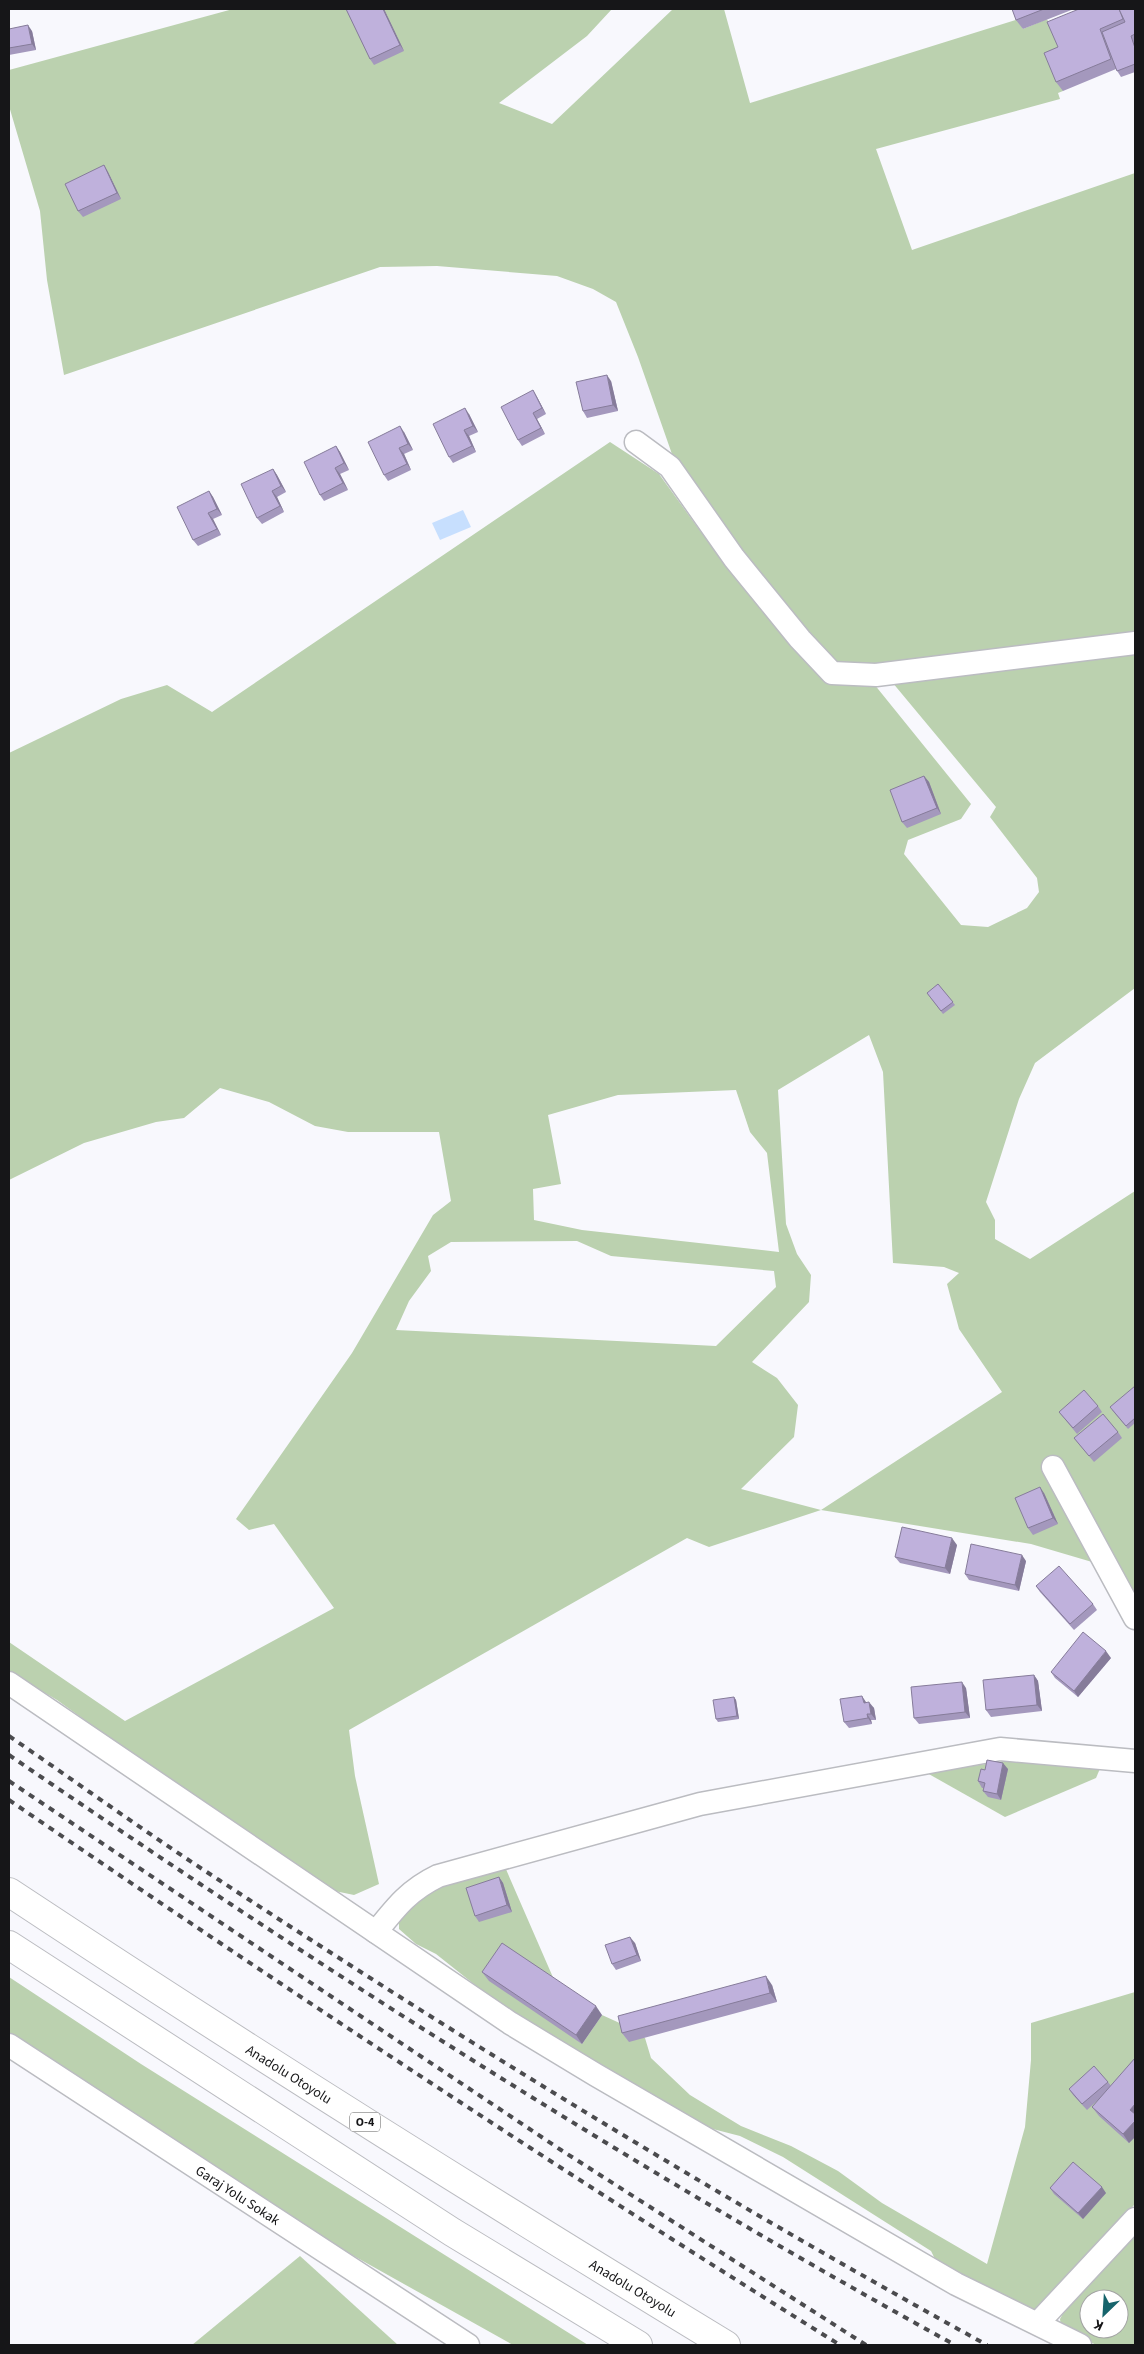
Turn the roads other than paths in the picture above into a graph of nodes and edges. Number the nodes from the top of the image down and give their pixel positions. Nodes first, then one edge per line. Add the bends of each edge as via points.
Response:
1 (636, 442) dead end
2 (1135, 643) edge
3 (1053, 1467) dead end
4 (1135, 1618) edge
5 (9, 1683) edge
6 (1135, 1762) edge
7 (9, 1892) edge
8 (376, 1932) junction
9 (9, 1944) edge
10 (9, 2045) edge
11 (1135, 2219) edge
12 (1038, 2323) junction
13 (468, 2345) edge
14 (638, 2345) edge
15 (726, 2345) edge
16 (1080, 2345) edge

1 - 2 street via 670,467 734,558 832,674 876,675
3 - 4 street
5 - 8 street
6 - 8 street via 1000,1749 700,1804 438,1876 406,1896
7 - 15 highway, Anadolu Otoyolu / O-4 via 466,2186
8 - 12 street via 510,2023 596,2075 956,2284
9 - 14 highway via 444,2227
10 - 13 street, Garaj Yolu Sokak
11 - 12 street
12 - 16 street

